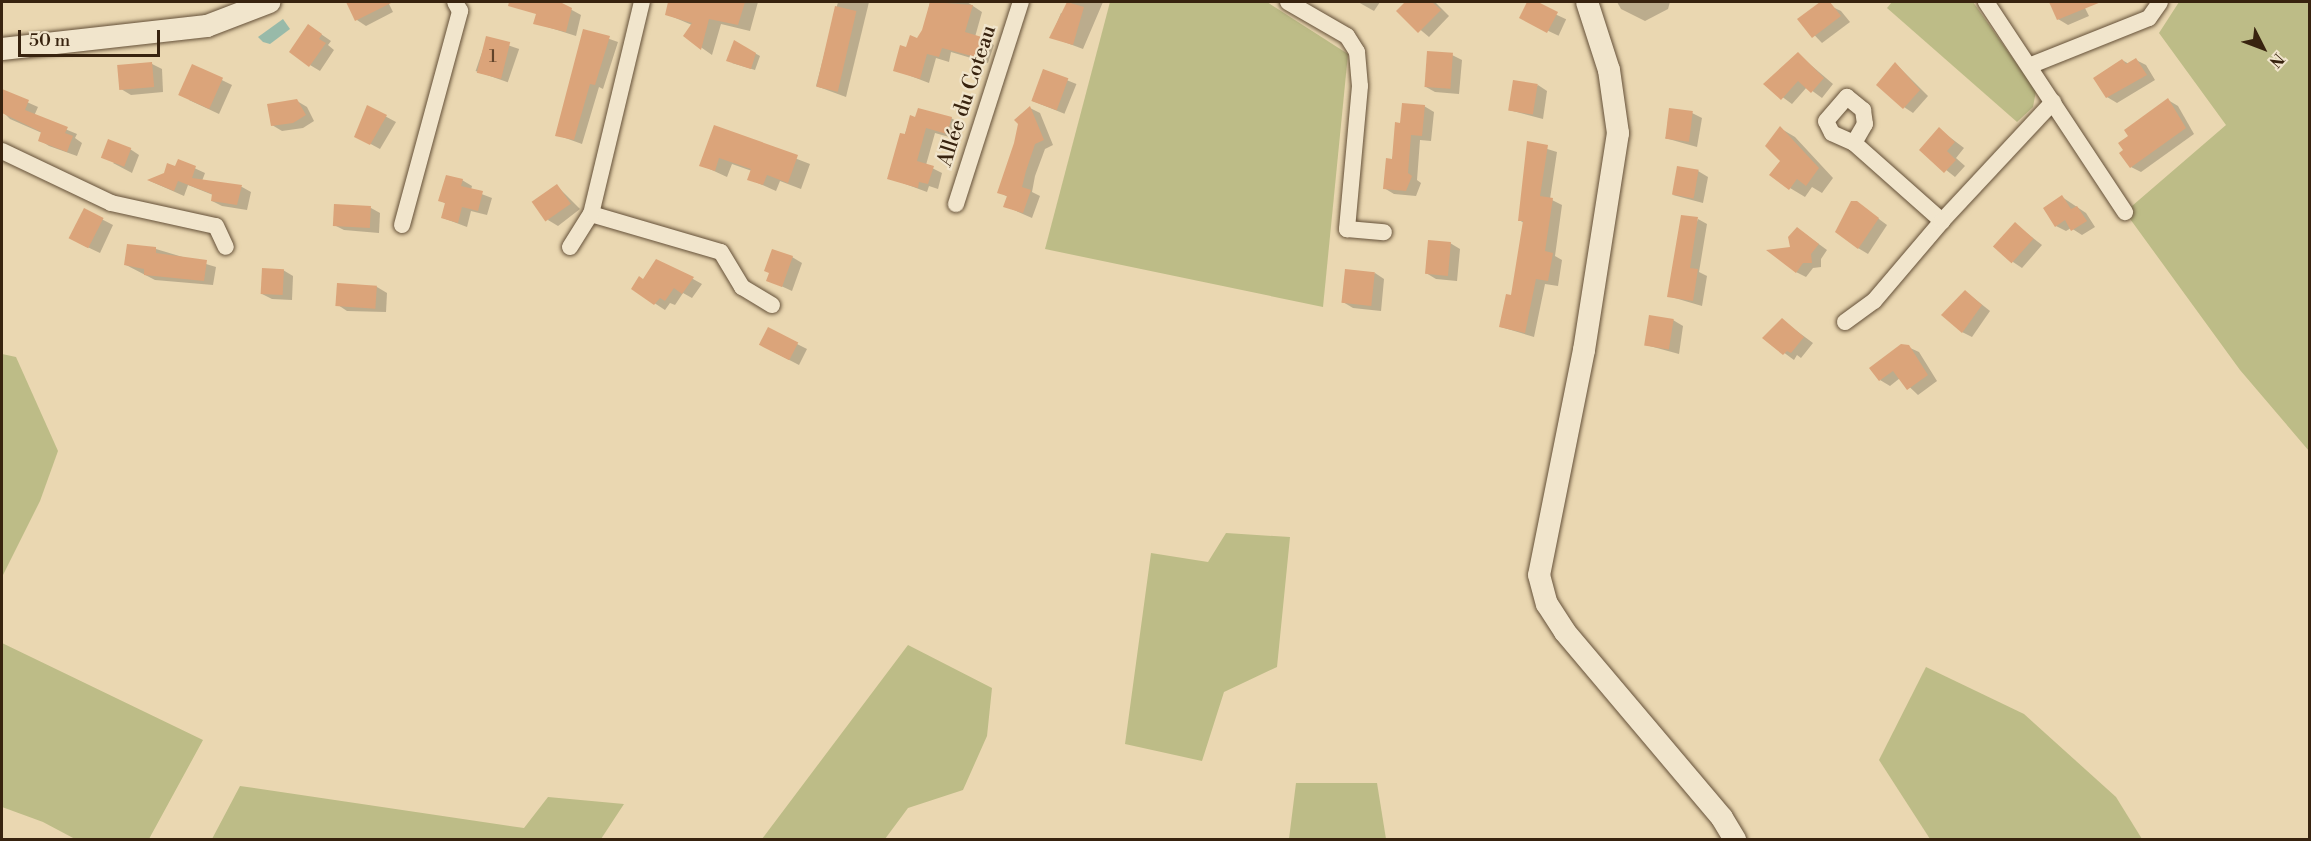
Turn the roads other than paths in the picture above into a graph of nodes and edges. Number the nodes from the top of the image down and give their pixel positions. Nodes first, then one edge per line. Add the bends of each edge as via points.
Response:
1 (270, 2) edge
2 (456, 2) edge
3 (642, 2) edge
4 (1021, 2) edge
5 (1288, 2) edge
6 (1587, 2) edge
7 (1986, 2) edge
8 (2160, 2) edge
9 (2, 49) edge
10 (2029, 66) junction
11 (2053, 102) junction
12 (1854, 143) dead end
13 (2, 150) edge
14 (956, 204) dead end
15 (2125, 213) dead end
16 (591, 214) junction
17 (1942, 221) junction
18 (402, 225) dead end
19 (1384, 232) dead end
20 (570, 246) dead end
21 (226, 247) dead end
22 (772, 305) dead end
23 (1845, 322) dead end
24 (1735, 840) edge

1 - 9 street via 207,26
2 - 18 street via 460,11
3 - 16 street
4 - 14 street, Allée du Coteau
5 - 19 street via 1347,36 1357,52 1360,86 1347,229
6 - 24 street via 1610,70 1618,133 1584,350 1539,575 1547,604 1565,632 1722,818
7 - 10 street
8 - 10 street via 2149,18
10 - 11 street
11 - 15 street
11 - 17 street
12 - 17 street
13 - 21 street via 111,203 216,226
16 - 20 street
16 - 22 street via 721,252 742,287
17 - 23 street via 1874,301

